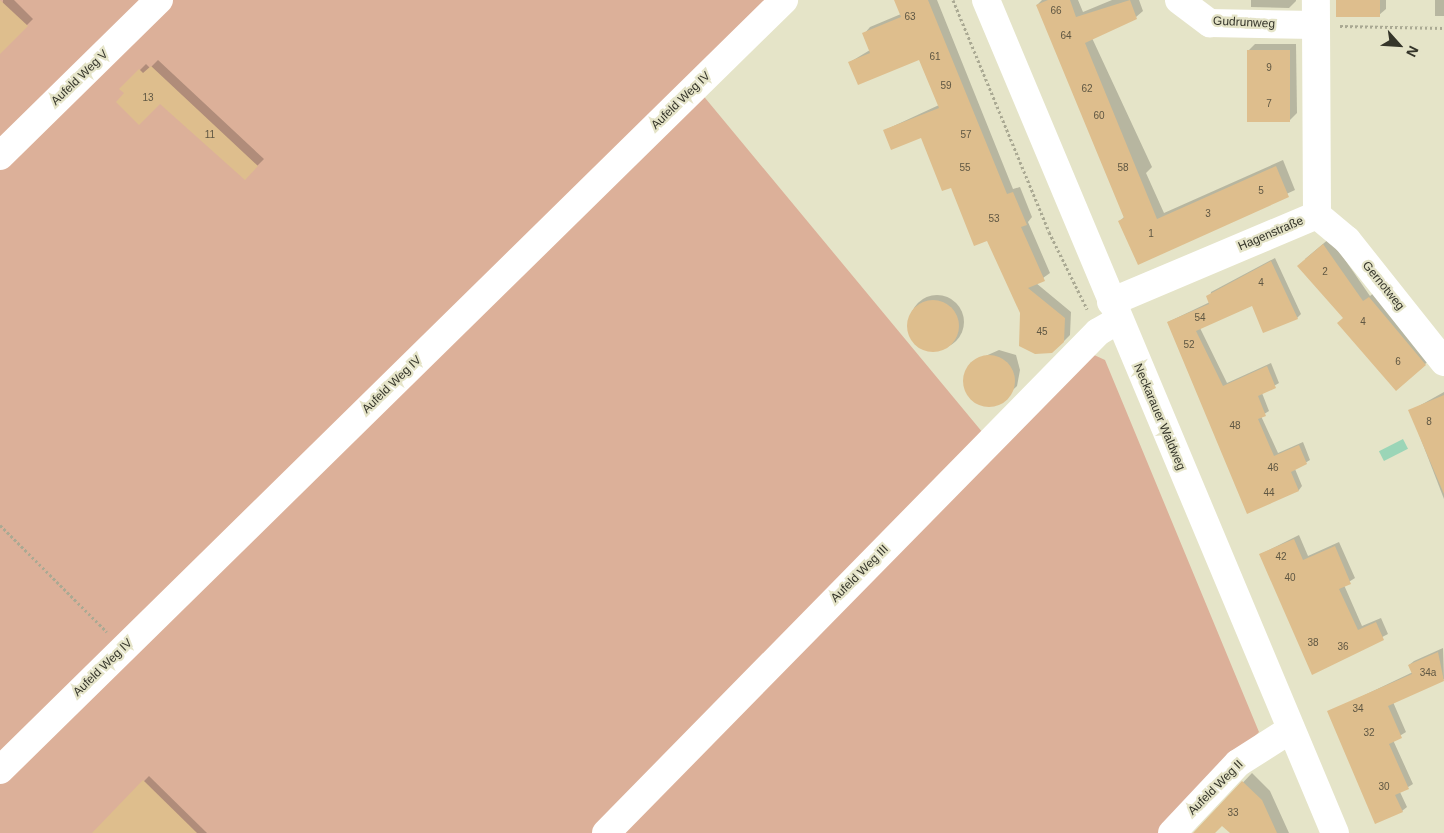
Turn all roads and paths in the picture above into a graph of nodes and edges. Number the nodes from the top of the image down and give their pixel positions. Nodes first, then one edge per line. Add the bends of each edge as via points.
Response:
1 (159, 0) edge
2 (784, 0) edge
3 (986, 0) edge
4 (1179, 0) edge
5 (1315, 13) edge
6 (1444, 28) edge
7 (0, 156) edge
8 (1317, 215) junction
9 (1115, 311) junction
10 (1444, 362) edge
11 (0, 526) edge
12 (124, 648) junction
13 (1290, 730) junction
14 (0, 770) edge
15 (606, 833) edge
16 (1172, 833) edge
17 (1335, 833) edge

1 - 7 street, Aufeld Weg V
2 - 12 street, Aufeld Weg IV
3 - 9 street, Neckarauer Waldweg
4 - 5 street, Gudrunweg via 1210,23
5 - 6 path
5 - 8 street, Hagenstraße
8 - 9 street, Hagenstraße
8 - 10 street, Gernotweg via 1347,240
9 - 13 street, Neckarauer Waldweg
9 - 15 street, Aufeld Weg III
11 - 12 path
12 - 14 street, Aufeld Weg IV
13 - 16 street, Aufeld Weg II via 1238,763
13 - 17 street, Neckarauer Waldweg

